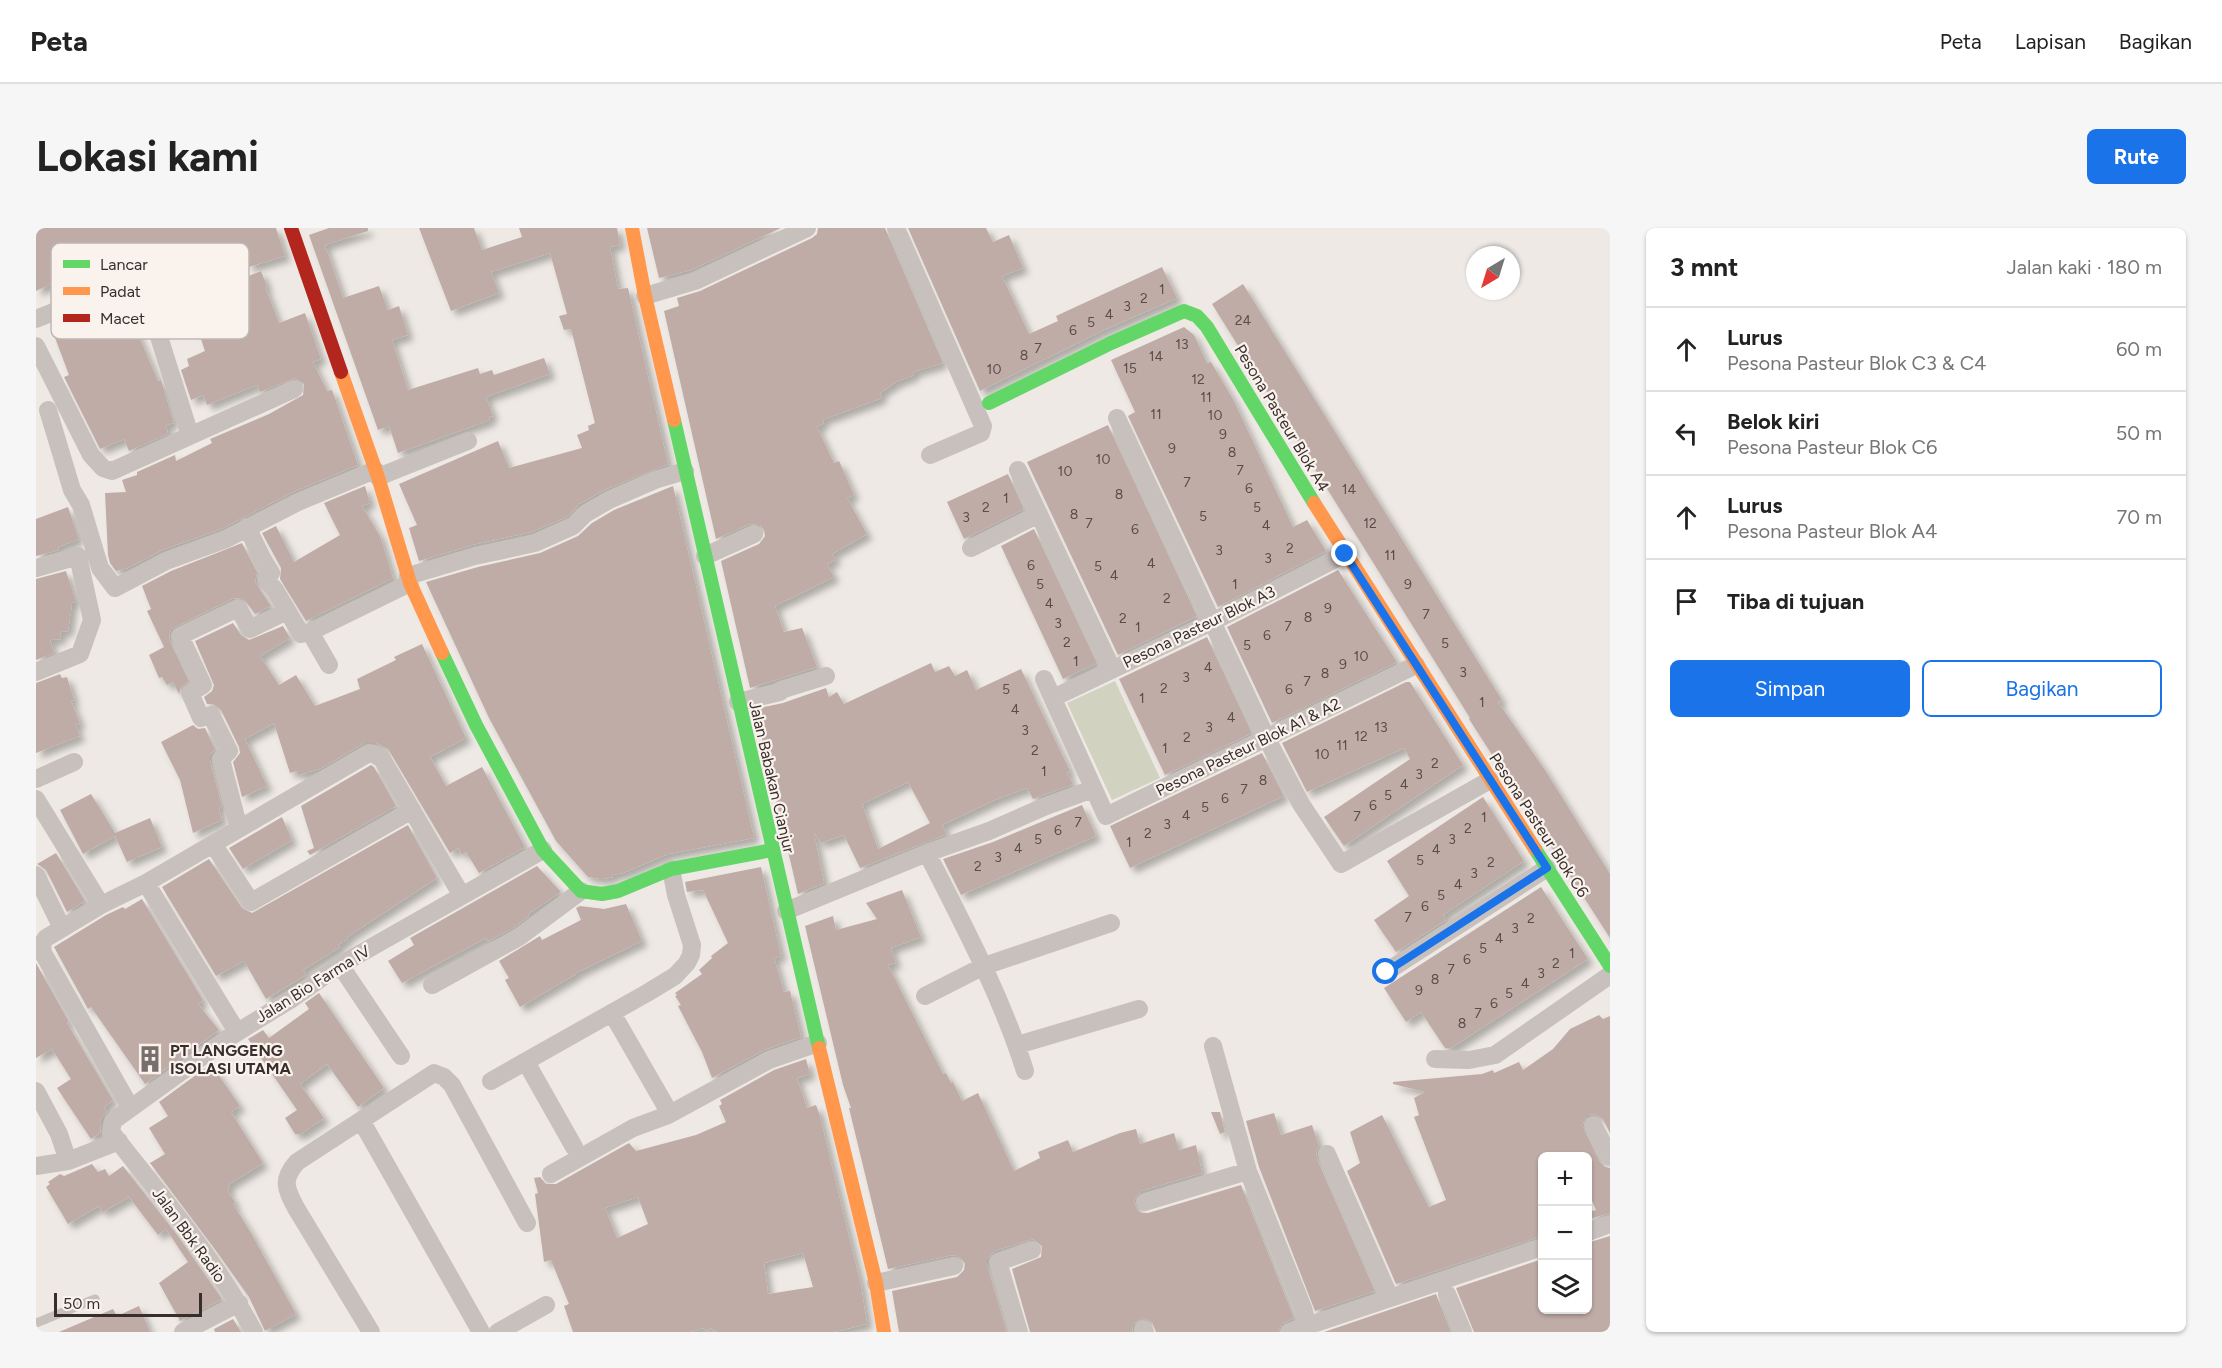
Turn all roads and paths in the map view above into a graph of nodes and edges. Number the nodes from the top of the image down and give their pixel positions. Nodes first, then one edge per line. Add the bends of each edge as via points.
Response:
1 (632, 228) edge
2 (807, 228) edge
3 (896, 228) edge
4 (298, 230) edge
5 (645, 296) junction
6 (51, 313) edge
7 (36, 319) edge
8 (160, 339) edge
9 (36, 346) edge
10 (294, 389) dead end
11 (989, 403) dead end
12 (49, 409) edge
13 (1117, 418) dead end
14 (190, 435) junction
15 (468, 441) dead end
16 (930, 455) dead end
17 (1018, 470) dead end
18 (685, 471) junction
19 (377, 473) junction
20 (1039, 514) junction
21 (248, 527) junction
22 (754, 534) dead end
23 (971, 548) dead end
24 (1345, 554) junction
25 (705, 556) junction
26 (36, 568) edge
27 (409, 580) junction
28 (287, 611) junction
29 (1214, 621) junction
30 (310, 632) junction
31 (329, 665) dead end
32 (1416, 665) junction
33 (1112, 669) junction
34 (36, 672) edge
35 (826, 676) dead end
36 (1044, 679) dead end
37 (1053, 698) junction
38 (738, 702) junction
39 (1459, 732) joint
40 (1267, 739) junction
41 (74, 762) dead end
42 (36, 779) edge
43 (1490, 780) junction
44 (1093, 789) junction
45 (36, 799) edge
46 (412, 810) junction
47 (239, 829) junction
48 (213, 844) junction
49 (543, 850) junction
50 (772, 850) junction
51 (927, 853) junction
52 (1547, 868) junction
53 (671, 869) junction
54 (36, 875) edge
55 (146, 883) junction
56 (581, 891) junction
57 (462, 896) junction
58 (101, 905) junction
59 (786, 911) junction
60 (1112, 923) dead end
61 (62, 928) junction
62 (340, 965) junction
63 (984, 966) junction
64 (1610, 966) edge
65 (1386, 972) dead end
66 (1610, 975) edge
67 (432, 985) dead end
68 (925, 996) dead end
69 (1139, 1009) dead end
70 (612, 1013) junction
71 (237, 1032) junction
72 (818, 1043) junction
73 (1017, 1045) junction
74 (1213, 1046) dead end
75 (401, 1056) dead end
76 (1435, 1059) dead end
77 (526, 1062) junction
78 (1025, 1071) dead end
79 (491, 1081) dead end
80 (36, 1091) edge
81 (665, 1105) dead end
82 (130, 1107) junction
83 (362, 1122) junction
84 (1593, 1125) dead end
85 (119, 1141) junction
86 (574, 1147) dead end
87 (1327, 1154) dead end
88 (1610, 1157) edge
89 (68, 1161) junction
90 (36, 1166) edge
91 (1248, 1171) junction
92 (551, 1174) dead end
93 (1145, 1203) dead end
94 (527, 1223) dead end
95 (1610, 1224) edge
96 (1592, 1230) edge
97 (1538, 1248) edge
98 (1032, 1250) dead end
99 (954, 1266) dead end
100 (876, 1283) junction
101 (1447, 1294) dead end
102 (1390, 1298) junction
103 (95, 1299) dead end
104 (239, 1302) junction
105 (546, 1305) dead end
106 (36, 1323) edge
107 (1308, 1327) junction
108 (183, 1332) edge
109 (254, 1332) edge
110 (371, 1332) edge
111 (481, 1332) edge
112 (498, 1332) edge
113 (884, 1332) edge
114 (1019, 1332) edge
115 (1289, 1332) edge
116 (1463, 1332) edge

1 - 5 street, Jalan Babakan Cianjur
2 - 5 street via 695,281
3 - 16 street via 983,426 981,433
4 - 19 street
5 - 18 street, Jalan Babakan Cianjur
6 - 7 street
8 - 14 street
9 - 12 street
10 - 14 street
11 - 24 street, Pesona Pasteur Blok A4 via 1184,311 1197,316
12 - 14 street via 103,468 112,471
12 - 21 street via 100,568 115,588 166,561
13 - 29 street
15 - 19 street
17 - 20 street
18 - 25 street, Jalan Babakan Cianjur
18 - 27 street via 609,500 573,526 535,543 475,556
19 - 21 street via 298,502
19 - 27 street
20 - 23 street
20 - 33 street
21 - 28 street via 271,573 266,579
22 - 25 street
24 - 29 street, Pesona Pasteur Blok A3
24 - 32 street, Pesona Pasteur Blok A4
25 - 38 street, Jalan Babakan Cianjur
26 - 34 street via 78,556 92,620 80,654
27 - 30 street
27 - 49 street via 476,725
28 - 30 street via 301,634
28 - 47 street via 250,629 238,608 180,636 203,685 190,693 201,718 211,716 229,751 221,759
29 - 33 street, Pesona Pasteur Blok A3
29 - 40 street
30 - 31 street
32 - 39 street, Pesona Pasteur Blok A4
32 - 40 street, Pesona Pasteur Blok A1 & A2
33 - 37 street, Pesona Pasteur Blok A3
35 - 38 street
36 - 37 street
37 - 44 street
38 - 50 street, Jalan Babakan Cianjur
39 - 43 street, Pesona Pasteur Blok C6
40 - 43 street via 1300,804 1341,864
40 - 44 street, Pesona Pasteur Blok A1 & A2 via 1106,816
41 - 42 street
43 - 52 street, Pesona Pasteur Blok C6
44 - 51 street
45 - 58 street
46 - 47 street via 382,759 369,753
46 - 48 street via 251,902
46 - 57 street
47 - 48 street
48 - 55 street
49 - 56 street
49 - 57 street, Jalan Bio Farma IV
50 - 53 street
50 - 59 street, Jalan Babakan Cianjur
51 - 59 street
51 - 63 street
52 - 64 street, Pesona Pasteur Blok C6
52 - 65 street
53 - 56 street via 618,891
53 - 70 street via 692,945 691,955 675,976
54 - 61 street
55 - 58 street
55 - 71 street
56 - 67 street via 519,937
57 - 62 street, Jalan Bio Farma IV
58 - 61 street
59 - 72 street, Jalan Babakan Cianjur
60 - 63 street
61 - 82 street via 46,938 43,953
62 - 71 street, Jalan Bio Farma IV
62 - 75 street
63 - 68 street
63 - 73 street
66 - 76 street via 1495,1055 1469,1060
69 - 73 street
70 - 77 street
70 - 81 street
71 - 82 street, Jalan Bio Farma IV
72 - 92 street via 769,1060
72 - 100 street, Jalan Babakan Cianjur
73 - 78 street
74 - 91 street
77 - 79 street
77 - 86 street
80 - 89 street via 60,1134
82 - 85 street, Jalan Bio Farma IV via 111,1126
83 - 94 street via 434,1073 444,1077 452,1085
83 - 110 street via 297,1161 290,1170 286,1188
83 - 111 street
84 - 88 street
85 - 89 street
85 - 104 street, Jalan Bbk Radio
87 - 102 street
89 - 90 street
91 - 93 street
91 - 107 street
95 - 96 street
97 - 102 street
98 - 114 street via 998,1262
99 - 100 street
100 - 113 street, Jalan Babakan Cianjur
101 - 116 street
102 - 107 street
103 - 106 lane
104 - 108 street
104 - 109 street, Jalan Bbk Radio
105 - 112 street
107 - 115 street

